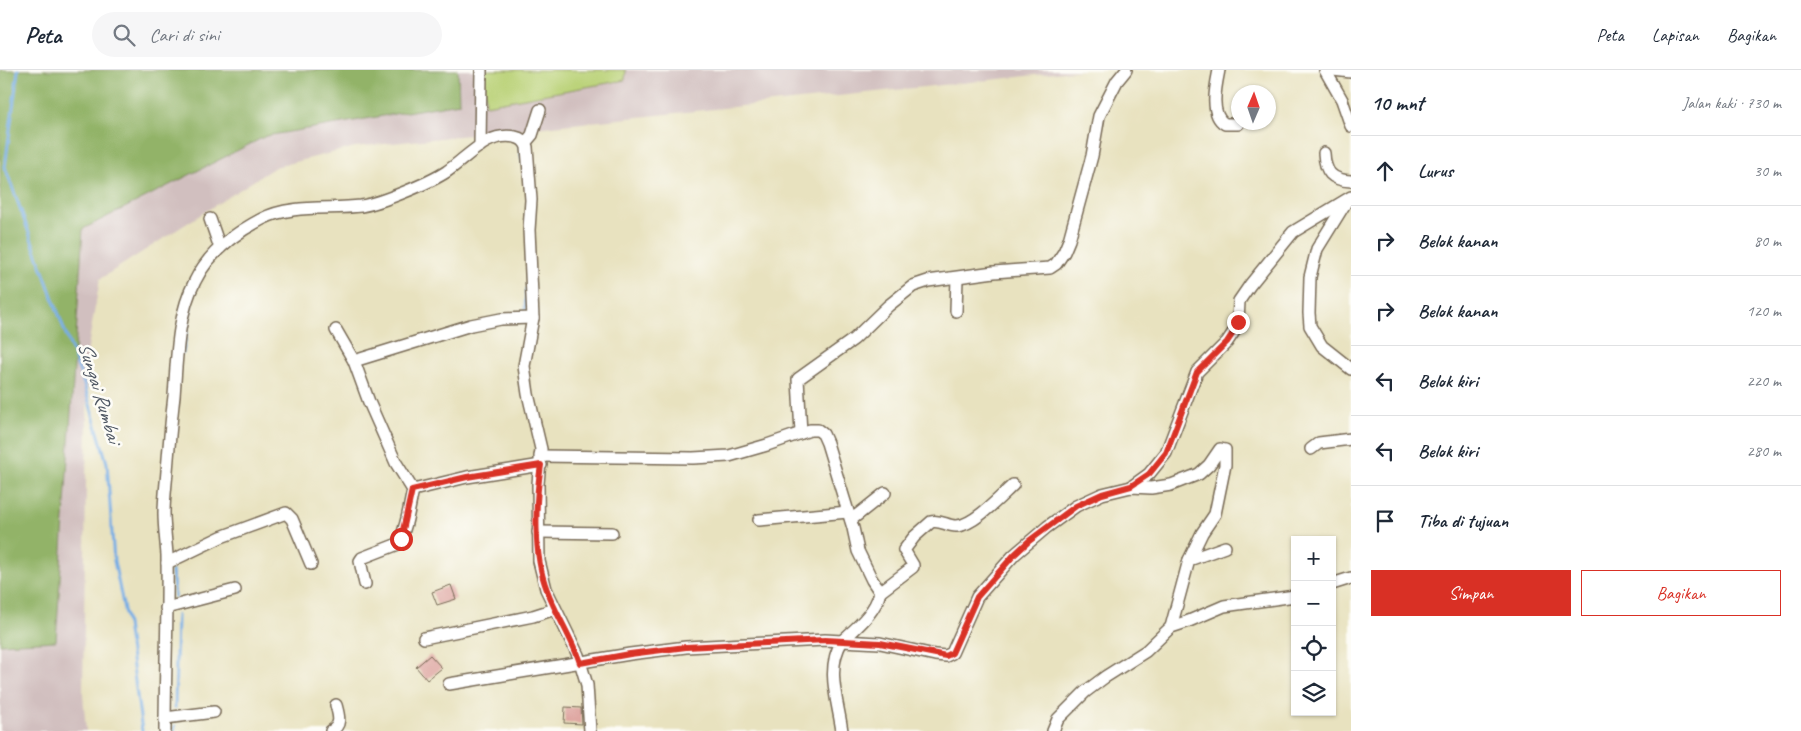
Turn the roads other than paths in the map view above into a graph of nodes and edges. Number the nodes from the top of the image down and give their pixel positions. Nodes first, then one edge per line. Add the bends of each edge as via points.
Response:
1 (481, 70) edge
2 (1126, 70) edge
3 (1219, 70) edge
4 (1325, 70) edge
5 (1333, 70) edge
6 (1351, 72) edge
7 (540, 110) dead end
8 (1231, 124) edge
9 (1351, 126) edge
10 (526, 142) junction
11 (480, 146) junction
12 (1324, 153) dead end
13 (1351, 181) edge
14 (1350, 198) edge
15 (210, 219) dead end
16 (220, 248) junction
17 (957, 278) junction
18 (956, 311) dead end
19 (533, 318) junction
20 (336, 330) dead end
21 (354, 361) junction
22 (1351, 369) edge
23 (801, 433) junction
24 (1351, 440) edge
25 (1311, 449) dead end
26 (540, 461) junction
27 (1013, 485) dead end
28 (1131, 486) junction
29 (412, 490) junction
30 (885, 492) dead end
31 (850, 516) junction
32 (759, 520) dead end
33 (538, 532) junction
34 (612, 533) dead end
35 (1226, 547) dead end
36 (1189, 560) junction
37 (166, 563) junction
38 (311, 564) dead end
39 (1351, 578) edge
40 (1336, 583) edge
41 (365, 584) dead end
42 (235, 590) dead end
43 (880, 592) junction
44 (1291, 597) edge
45 (166, 608) junction
46 (555, 609) junction
47 (1171, 627) junction
48 (424, 638) dead end
49 (842, 641) junction
50 (580, 663) junction
51 (449, 684) dead end
52 (336, 705) dead end
53 (214, 712) dead end
54 (165, 718) junction
55 (165, 731) edge
56 (331, 731) edge
57 (590, 731) edge
58 (842, 731) edge
59 (1053, 731) edge

1 - 11 street
2 - 17 street via 1099,116 1092,156 1071,231 1056,264 1046,269 1003,270
3 - 8 street via 1214,93 1220,119
4 - 9 street via 1342,100
5 - 6 street
7 - 10 street via 532,135
10 - 11 street via 505,136
10 - 19 street via 531,200
11 - 16 street via 441,175 379,202 276,214 249,226
12 - 13 street via 1324,165 1328,171 1339,180
14 - 22 street via 1317,249 1310,277 1309,312 1310,326 1322,346
14 - 28 street via 1293,232 1246,290 1239,301 1235,330 1197,372 1166,453 1149,474
15 - 16 street
16 - 37 street via 194,282 180,319 164,512
17 - 18 street
17 - 23 street via 913,286 854,338 798,379
19 - 21 street via 501,318 471,325
19 - 26 street via 524,366 541,449
20 - 21 street
21 - 29 street via 396,463
23 - 26 street via 729,456
23 - 31 street via 818,430 823,434
24 - 25 street via 1320,443
26 - 29 street
26 - 33 street
27 - 43 street via 967,524 951,526 931,522 904,550 913,567
28 - 36 street via 1171,485 1199,474 1220,449 1225,450 1215,514
28 - 49 street via 1076,506 1014,555 977,597 952,653 935,655 880,643
29 - 41 street via 398,544 360,560
30 - 31 street
31 - 32 street
31 - 43 street via 858,551
33 - 34 street
33 - 46 street via 539,561
35 - 36 street
36 - 47 street
37 - 38 street via 221,537 286,513 292,519
37 - 45 street
39 - 40 street
42 - 45 street
43 - 49 street via 878,602 864,621
44 - 47 street via 1224,606
45 - 54 street
46 - 48 street
46 - 50 street
47 - 59 street via 1146,651 1085,692 1058,719
49 - 50 street via 686,647
49 - 58 street via 836,651 833,684
50 - 51 street
50 - 57 street via 588,686
52 - 56 street via 339,723
53 - 54 street
54 - 55 street

